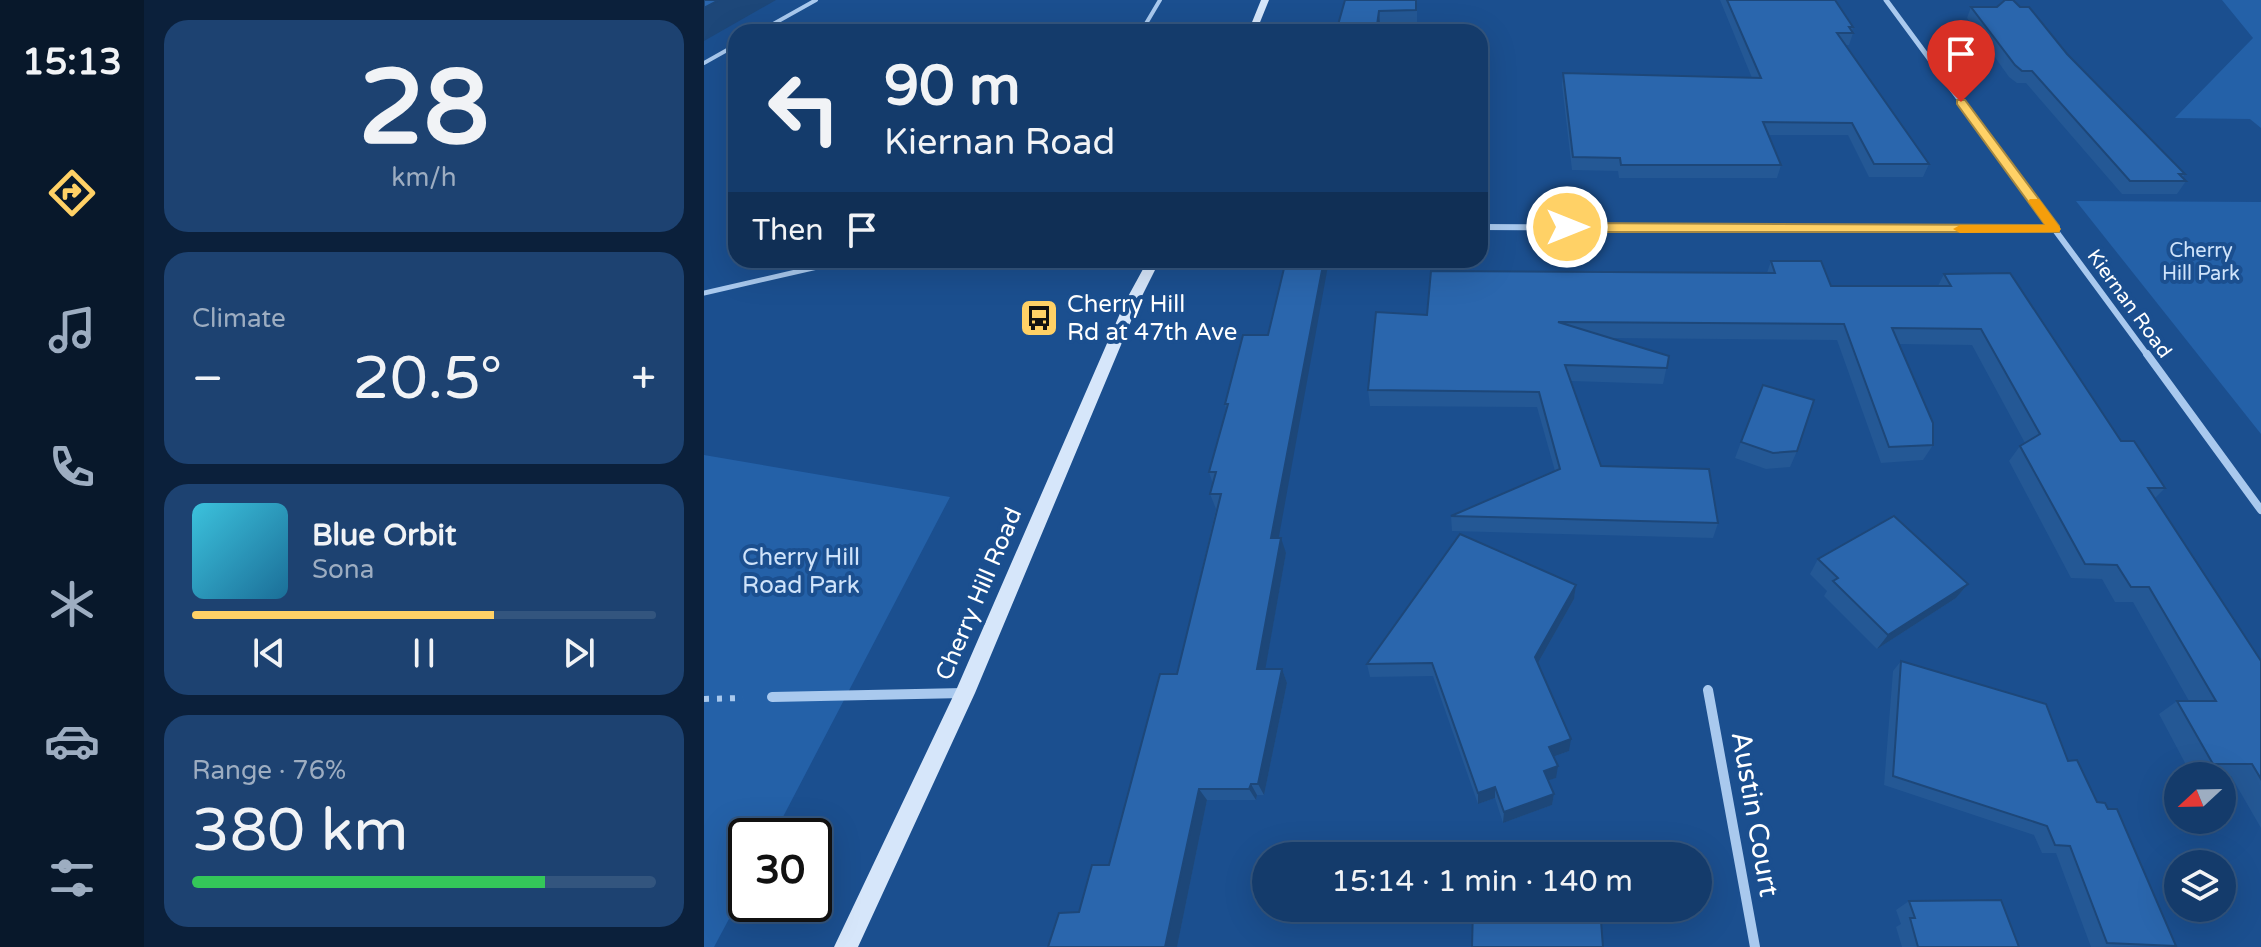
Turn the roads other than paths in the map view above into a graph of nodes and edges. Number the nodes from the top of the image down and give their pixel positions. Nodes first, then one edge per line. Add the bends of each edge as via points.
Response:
1 (816, 0) edge
2 (1158, 0) edge
3 (1265, 0) edge
4 (1886, 0) edge
5 (773, 24) edge
6 (1145, 24) edge
7 (1255, 24) edge
8 (728, 50) edge
9 (704, 63) edge
10 (1488, 227) edge
11 (2055, 229) junction
12 (813, 268) edge
13 (1150, 268) edge
14 (704, 293) edge
15 (2261, 510) edge
16 (1708, 690) dead end
17 (965, 693) junction
18 (772, 697) dead end
19 (846, 947) edge
20 (1755, 947) edge

1 - 5 lane
2 - 6 lane
3 - 7 main road
4 - 11 street, Kiernan Road
8 - 9 lane
10 - 11 street
11 - 15 street, Kiernan Road
12 - 14 lane
13 - 17 main road, Cherry Hill Road
16 - 20 street, Austin Court
17 - 18 street
17 - 19 main road, Cherry Hill Road

